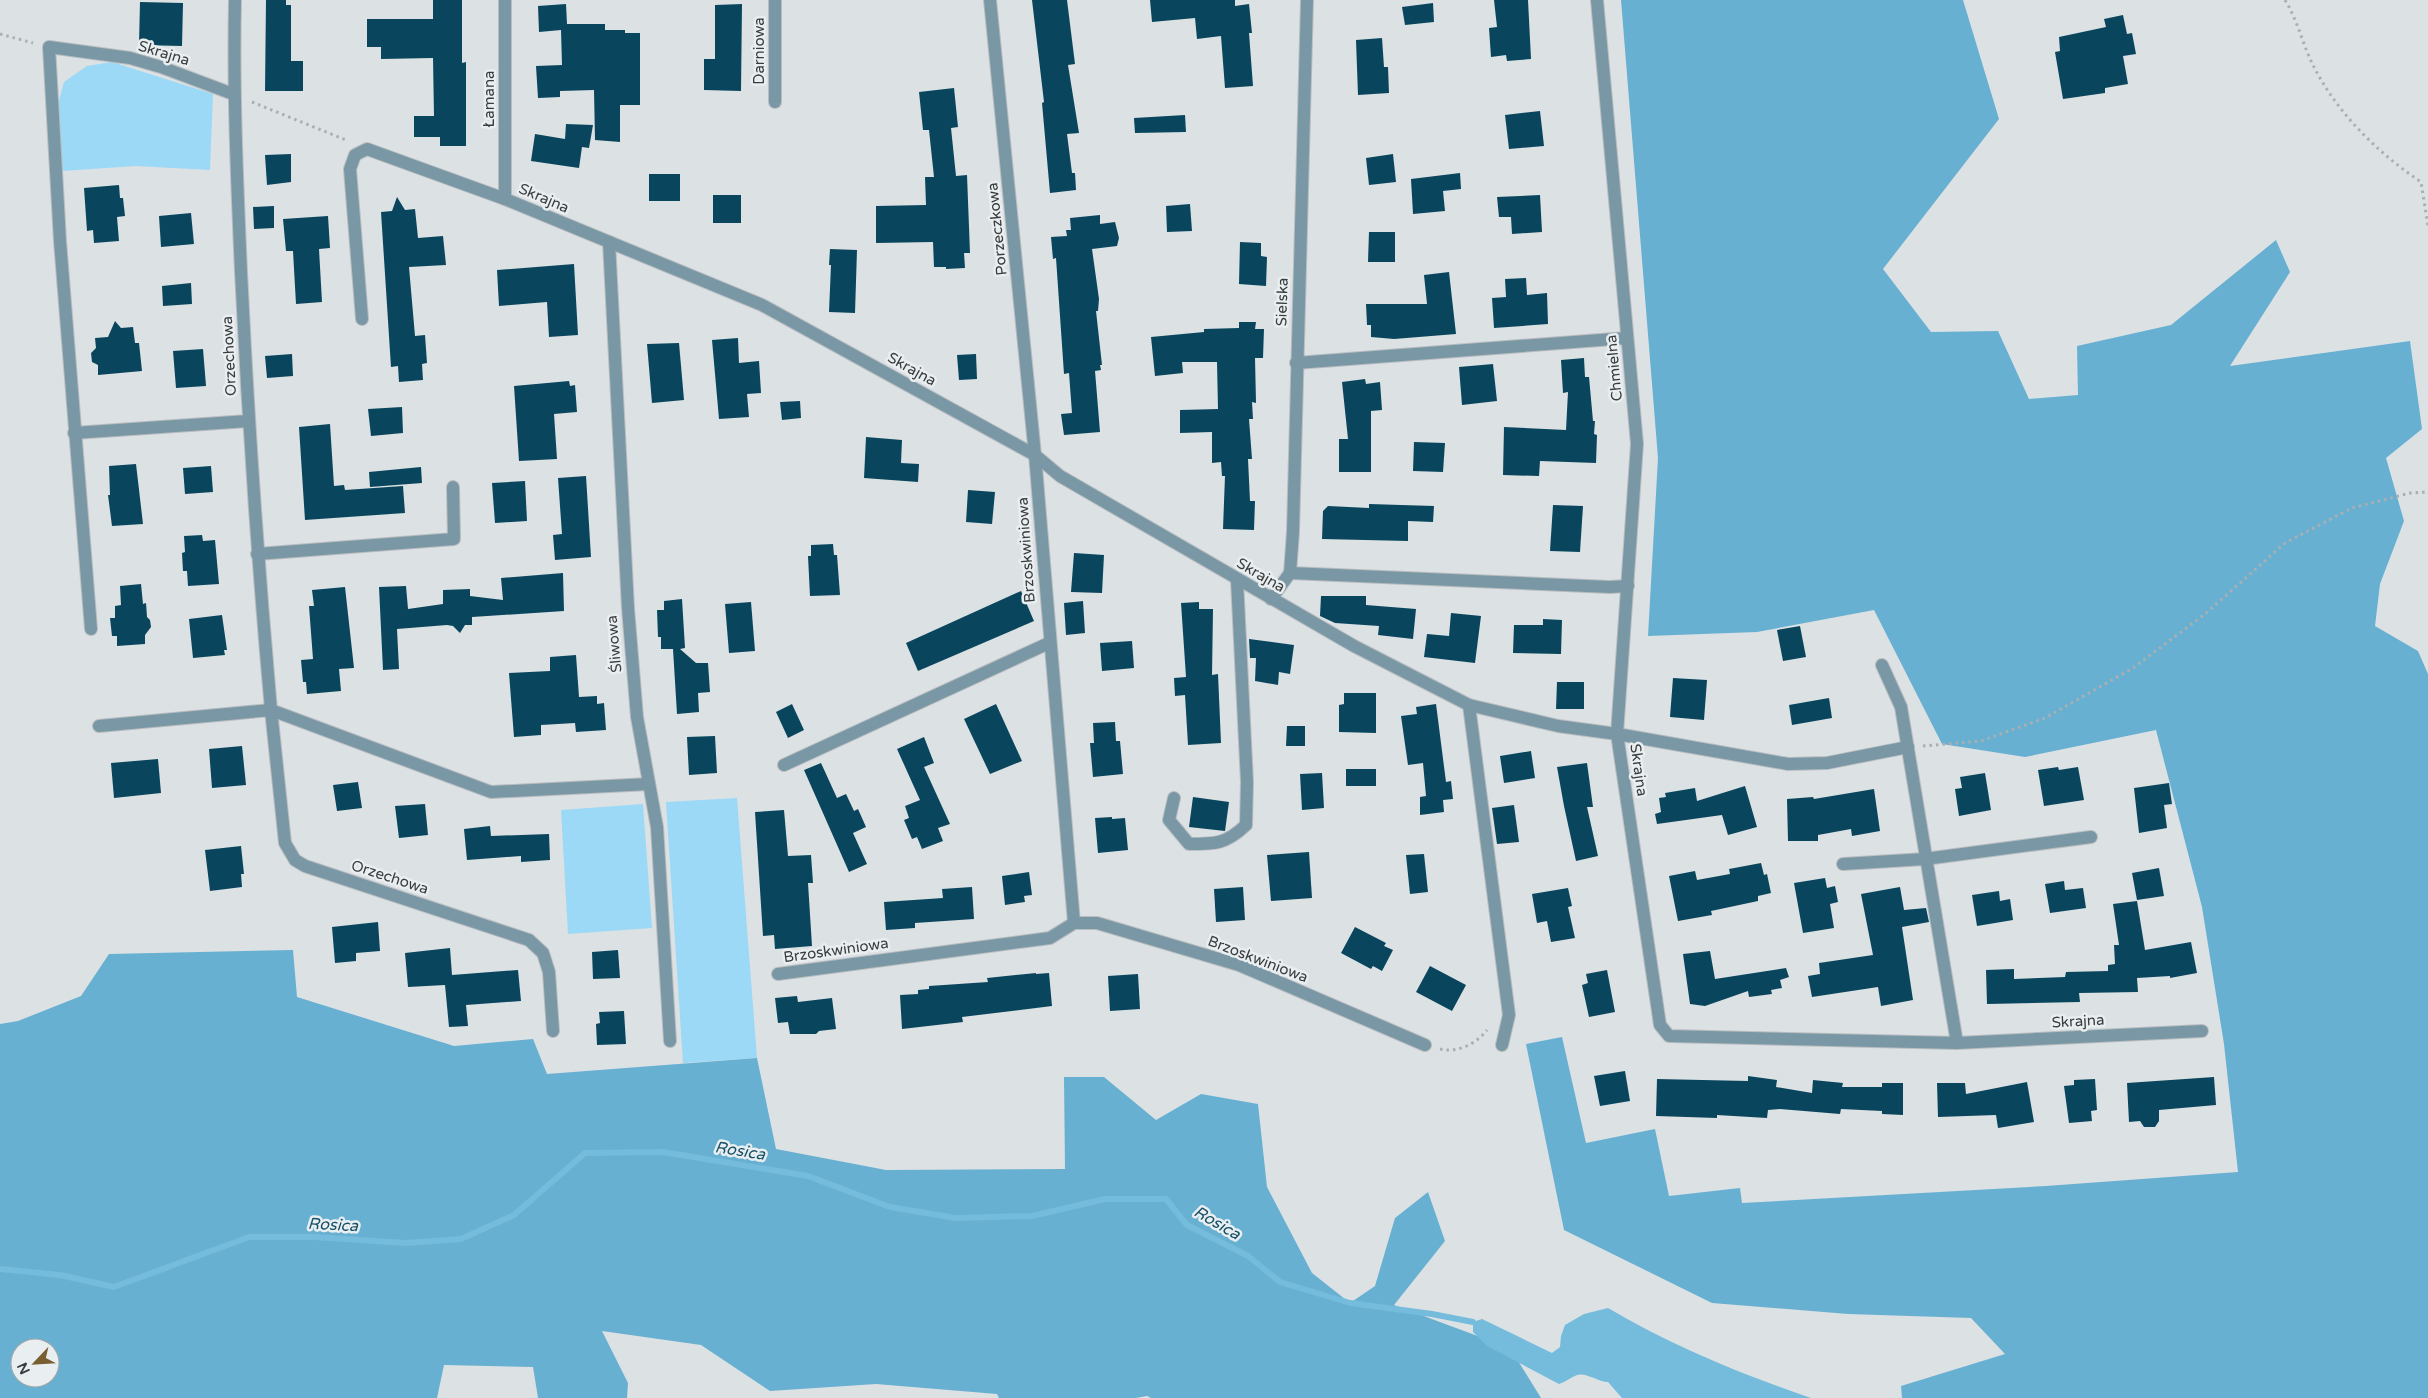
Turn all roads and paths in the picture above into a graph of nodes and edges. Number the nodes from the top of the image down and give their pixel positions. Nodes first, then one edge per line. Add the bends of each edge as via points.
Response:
1 (235, 0) edge
2 (506, 0) edge
3 (776, 0) edge
4 (990, 0) edge
5 (1307, 0) edge
6 (1597, 0) edge
7 (2286, 0) edge
8 (0, 34) edge
9 (49, 47) junction
10 (233, 94) junction
11 (775, 102) dead end
12 (367, 149) junction
13 (2421, 182) junction
14 (2428, 182) edge
15 (505, 199) junction
16 (2428, 226) edge
17 (609, 242) junction
18 (362, 319) dead end
19 (1627, 338) junction
20 (1296, 363) junction
21 (248, 421) junction
22 (74, 433) junction
23 (1035, 455) junction
24 (452, 487) dead end
25 (2428, 492) edge
26 (257, 554) junction
27 (1290, 573) junction
28 (1236, 580) junction
29 (1628, 586) junction
30 (1270, 599) junction
31 (90, 629) dead end
32 (1049, 643) junction
33 (1882, 665) dead end
34 (1469, 704) junction
35 (271, 710) junction
36 (99, 726) dead end
37 (1617, 734) junction
38 (1908, 747) junction
39 (784, 765) dead end
40 (649, 784) junction
41 (1174, 798) dead end
42 (2091, 836) dead end
43 (1925, 859) junction
44 (1843, 864) dead end
45 (1074, 923) junction
46 (778, 974) dead end
47 (1509, 1016) junction
48 (553, 1031) dead end
49 (2202, 1031) dead end
50 (670, 1041) dead end
51 (1956, 1043) junction
52 (1425, 1045) joint
53 (1502, 1045) dead end

1 - 10 street, Orzechowa
2 - 15 street, Łamana
3 - 11 street, Darniowa
4 - 23 street, Porzeczkowa
5 - 20 street, Sielska
6 - 19 street, Chmielna
7 - 13 path via 2314,69 2342,109 2371,144
8 - 9 path
9 - 10 street, Skrajna via 130,58
9 - 22 street
10 - 12 path
10 - 21 street, Orzechowa
12 - 15 street, Skrajna
12 - 18 street via 355,155 350,170
13 - 14 path
13 - 16 path
15 - 17 street, Skrajna
17 - 23 street, Skrajna via 762,305
17 - 40 street, Śliwowa via 628,608 637,717
19 - 20 street
19 - 29 street, Chmielna via 1637,444
20 - 27 street, Sielska
21 - 22 street
21 - 26 street, Orzechowa
22 - 31 street
23 - 28 street, Skrajna via 1060,476
23 - 32 street, Brzoskwiniowa
24 - 26 street via 454,539
25 - 38 path via 2410,493 2352,508 2285,543 2205,614 2133,668 2045,718 1981,741
26 - 35 street, Orzechowa
27 - 29 street, Skrajna
27 - 30 street
28 - 30 street, Skrajna
28 - 41 street via 1247,782 1246,825 1232,838 1217,844 1189,844 1169,820
29 - 37 street, Chmielna
30 - 34 street, Skrajna
32 - 39 street
32 - 45 street, Brzoskwiniowa
33 - 38 street via 1901,707
34 - 37 street, Skrajna via 1558,726
34 - 47 street
35 - 36 street
35 - 40 street via 491,792
35 - 48 street, Orzechowa via 284,843 295,860 529,940 543,953 549,972
37 - 38 street via 1788,764 1827,763
37 - 51 street, Skrajna via 1660,1024 1669,1036
38 - 43 street
40 - 50 street, Śliwowa via 657,827
42 - 43 street
43 - 44 street
43 - 51 street
45 - 46 street, Brzoskwiniowa via 1050,938
45 - 52 street, Brzoskwiniowa via 1097,923 1238,965
47 - 52 path via 1491,1024 1479,1040 1462,1048 1448,1050
47 - 53 street
49 - 51 street, Skrajna

